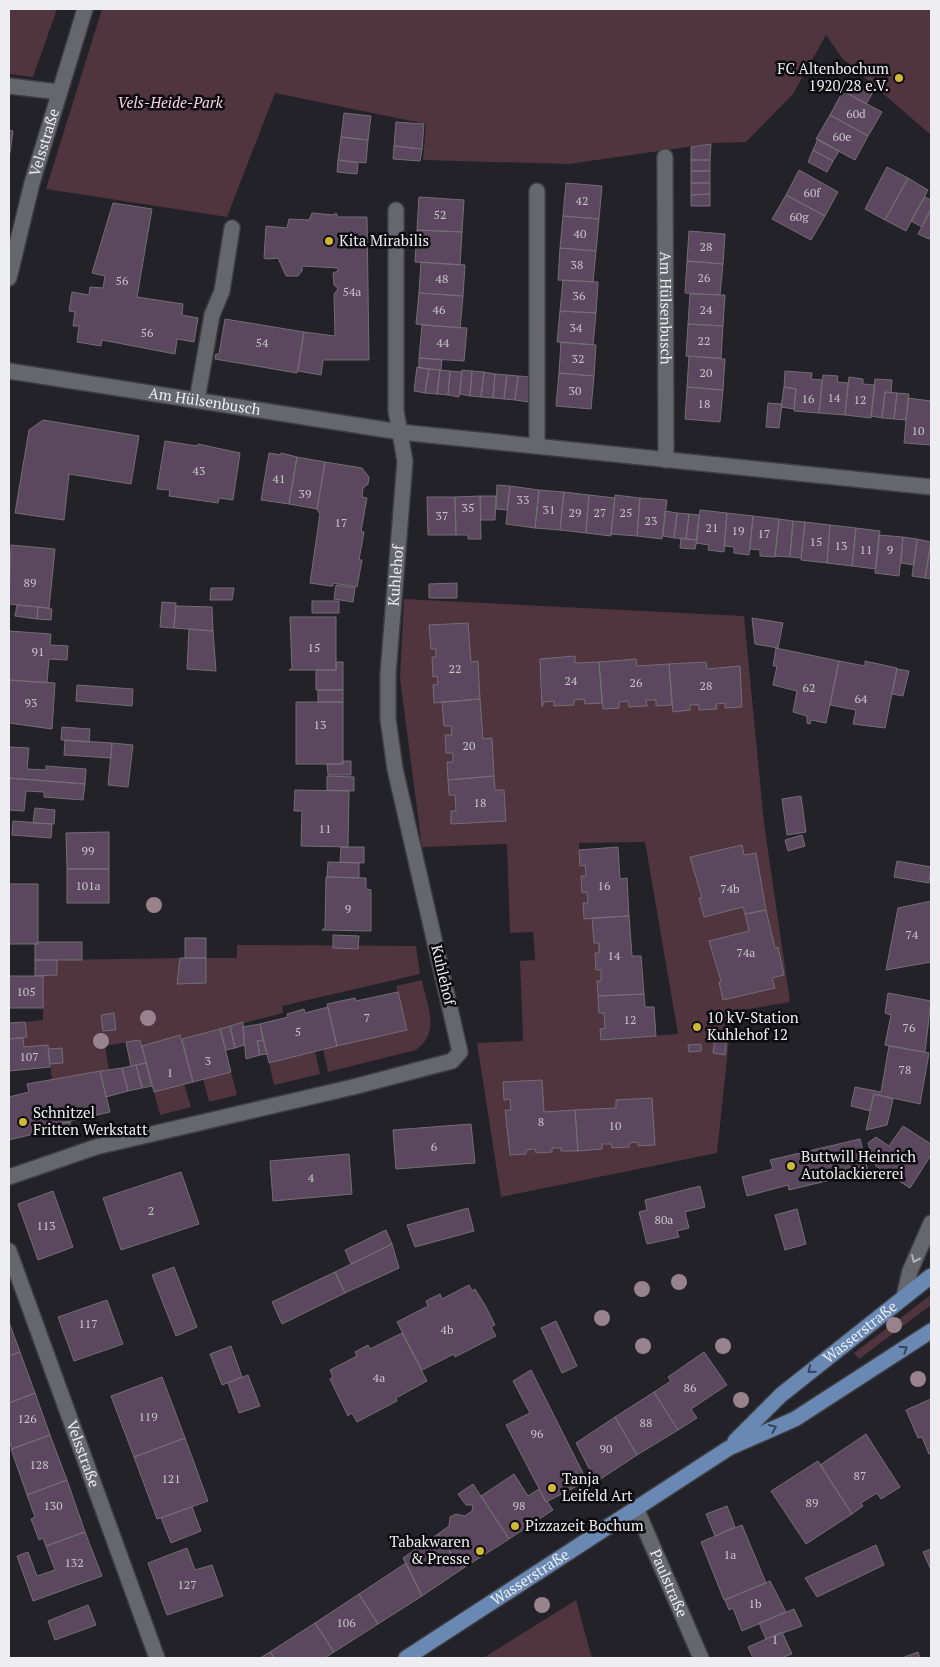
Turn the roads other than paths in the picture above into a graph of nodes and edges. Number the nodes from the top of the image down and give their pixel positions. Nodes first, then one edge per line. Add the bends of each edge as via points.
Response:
1 (85, 9) edge
2 (9, 86) edge
3 (59, 92) junction
4 (664, 157) dead end
5 (537, 191) dead end
6 (396, 210) dead end
7 (232, 228) dead end
8 (9, 278) edge
9 (9, 371) edge
10 (197, 400) junction
11 (400, 432) junction
12 (537, 446) junction
13 (666, 460) junction
14 (931, 487) edge
15 (9, 1177) edge
16 (931, 1223) edge
17 (9, 1251) edge
18 (931, 1276) edge
19 (904, 1297) junction
20 (931, 1331) edge
21 (729, 1448) junction
22 (636, 1508) junction
23 (157, 1658) edge
24 (406, 1658) edge
25 (701, 1658) edge

1 - 3 street, Velsstraße
2 - 3 street
3 - 8 street, Velsstraße
4 - 13 street, Am Hülsenbusch
5 - 12 street
6 - 11 street via 396,411
7 - 10 street via 222,291 212,315
9 - 10 street, Am Hülsenbusch
10 - 11 street, Am Hülsenbusch
11 - 12 street, Am Hülsenbusch
11 - 15 street, Kuhlehof via 405,461 388,674 388,719 395,769 460,1052 452,1061 96,1147
12 - 13 street, Am Hülsenbusch
13 - 14 street, Am Hülsenbusch
16 -> 19 street, Wasserstraße via 910,1271
17 - 23 street, Velsstraße
18 - 19 main road, Wasserstraße
19 -> 21 main road, Wasserstraße via 781,1395
21 -> 20 main road, Wasserstraße via 795,1419
21 - 22 main road, Wasserstraße
22 - 24 main road, Wasserstraße
22 - 25 street, Paulstraße

